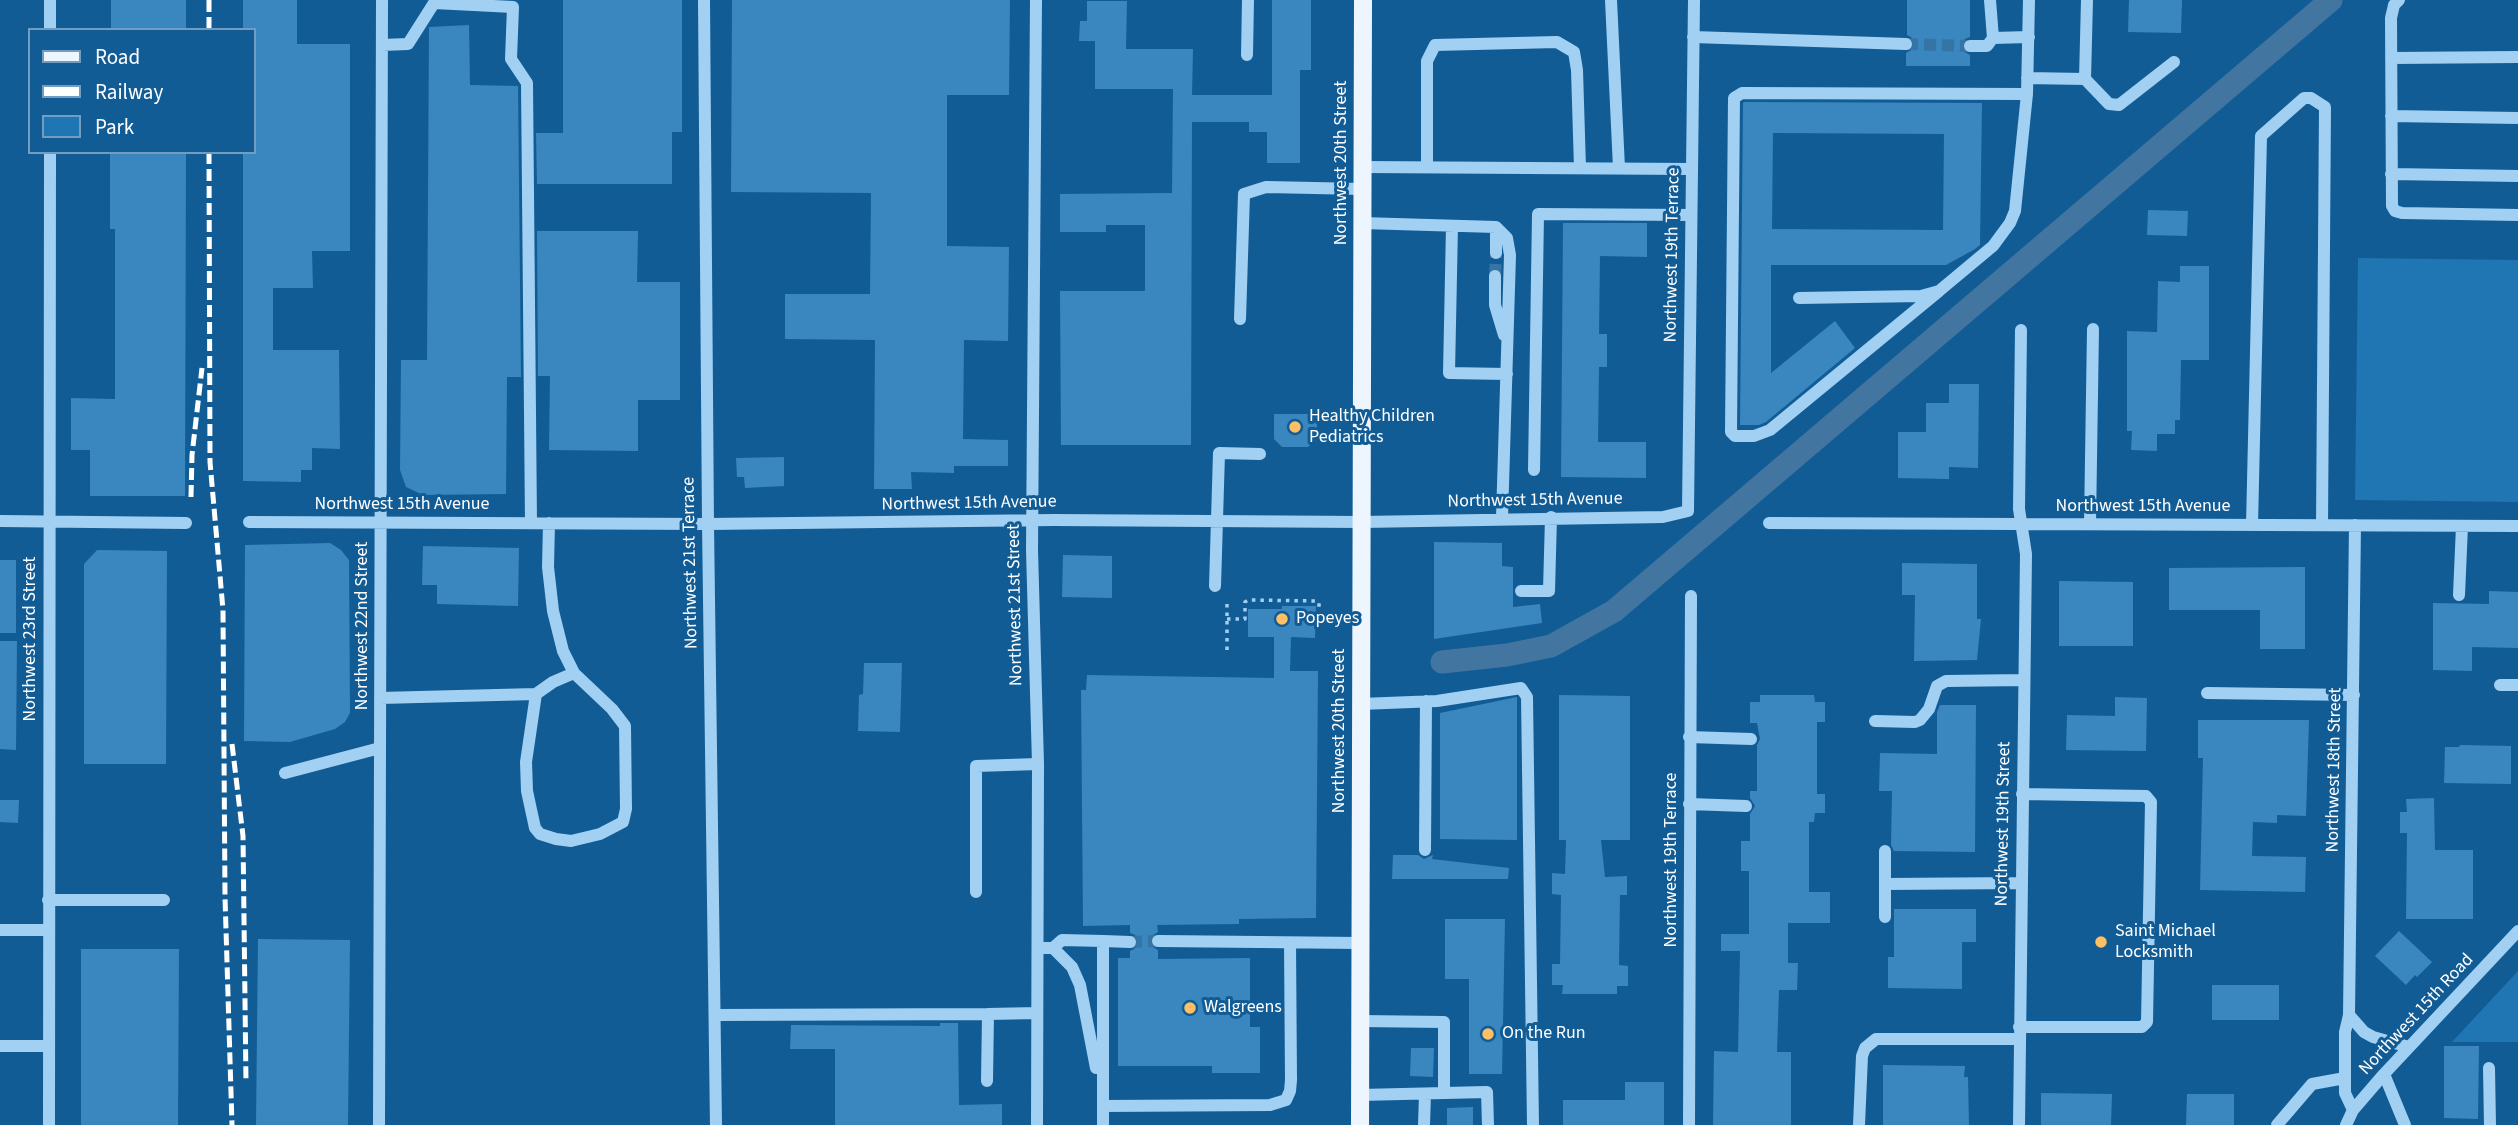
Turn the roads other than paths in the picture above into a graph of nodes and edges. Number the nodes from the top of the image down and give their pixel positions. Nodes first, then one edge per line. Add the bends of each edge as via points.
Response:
1 (50, 0) edge
2 (382, 0) edge
3 (704, 0) edge
4 (1035, 0) edge
5 (1248, 0) edge
6 (1363, 0) edge
7 (1611, 0) edge
8 (1694, 0) edge
9 (1990, 0) edge
10 (2028, 0) edge
11 (2087, 0) edge
12 (2399, 0) edge
13 (50, 28) edge
14 (1693, 37) junction
15 (2028, 37) junction
16 (1993, 38) junction
17 (1906, 44) tunnel mouth
18 (382, 46) junction
19 (1970, 46) tunnel mouth
20 (1247, 55) dead end
21 (2518, 57) edge
22 (2391, 58) junction
23 (2174, 62) dead end
24 (2027, 78) junction
25 (2085, 79) junction
26 (2027, 94) junction
27 (2391, 116) junction
28 (2518, 118) edge
29 (50, 154) edge
30 (1363, 167) junction
31 (1427, 167) junction
32 (1580, 168) junction
33 (1619, 168) junction
34 (1691, 169) junction
35 (2391, 174) junction
36 (2518, 176) edge
37 (1363, 189) junction
38 (1690, 215) junction
39 (2518, 215) edge
40 (1362, 223) junction
41 (1452, 226) junction
42 (1496, 227) junction
43 (1496, 253) tunnel mouth
44 (1495, 276) tunnel mouth
45 (1939, 291) junction
46 (1799, 298) dead end
47 (1240, 319) dead end
48 (2093, 329) dead end
49 (2021, 330) dead end
50 (1507, 346) junction
51 (1507, 374) junction
52 (1260, 454) dead end
53 (1534, 470) dead end
54 (1688, 511) joint
55 (1551, 517) junction
56 (1502, 518) junction
57 (0, 520) edge
58 (49, 521) junction
59 (380, 521) junction
60 (1033, 521) junction
61 (1216, 521) junction
62 (249, 522) dead end
63 (1362, 522) junction
64 (186, 523) dead end
65 (531, 523) junction
66 (550, 523) junction
67 (1769, 523) dead end
68 (708, 524) junction
69 (2022, 524) junction
70 (2090, 524) junction
71 (2252, 525) junction
72 (2322, 525) junction
73 (2355, 525) junction
74 (2462, 526) junction
75 (2518, 526) edge
76 (1215, 586) dead end
77 (1521, 591) dead end
78 (2459, 594) dead end
79 (1691, 596) dead end
80 (574, 673) junction
81 (2024, 680) junction
82 (2500, 685) dead end
83 (2518, 685) edge
84 (2207, 693) dead end
85 (536, 694) junction
86 (2354, 695) junction
87 (380, 698) junction
88 (1426, 701) junction
89 (1361, 704) junction
90 (1875, 721) dead end
91 (1689, 737) junction
92 (1751, 739) dead end
93 (380, 748) junction
94 (1038, 764) junction
95 (285, 773) dead end
96 (2022, 794) junction
97 (1689, 804) junction
98 (1746, 806) dead end
99 (1425, 850) dead end
100 (1885, 851) dead end
101 (2021, 883) junction
102 (1885, 884) junction
103 (976, 892) dead end
104 (48, 900) junction
105 (164, 900) dead end
106 (1885, 917) dead end
107 (0, 930) edge
108 (48, 930) junction
109 (2518, 931) edge
110 (1103, 942) junction
111 (1130, 942) tunnel mouth
112 (1158, 942) tunnel mouth
113 (1290, 943) junction
114 (1360, 943) junction
115 (1038, 948) junction
116 (1053, 948) junction
117 (1037, 1013) junction
118 (988, 1014) junction
119 (2348, 1014) junction
120 (715, 1015) junction
121 (1360, 1021) junction
122 (2019, 1033) junction
123 (0, 1046) edge
124 (48, 1046) junction
125 (2409, 1047) junction
126 (2489, 1068) dead end
127 (2384, 1074) junction
128 (2345, 1078) junction
129 (987, 1082) dead end
130 (1444, 1093) junction
131 (1425, 1094) junction
132 (1360, 1095) junction
133 (1103, 1106) junction
134 (2353, 1110) junction
135 (49, 1125) edge
136 (379, 1125) edge
137 (716, 1125) edge
138 (1037, 1125) edge
139 (1103, 1125) edge
140 (1360, 1125) edge
141 (1424, 1125) edge
142 (1488, 1125) edge
143 (1533, 1125) edge
144 (1689, 1125) edge
145 (1859, 1125) edge
146 (2019, 1125) edge
147 (2277, 1125) edge
148 (2346, 1125) edge
149 (2405, 1125) edge
150 (2490, 1125) edge

1 - 13 street
2 - 18 street, Northwest 22nd Street
3 - 68 street, Northwest 21st Terrace
4 - 60 street, Northwest 21st Street
5 - 20 street
6 - 30 main road, Northwest 20th Street
7 - 33 street
8 - 14 street, Northwest 19th Terrace
9 - 16 street
10 - 15 street
11 - 25 street
12 - 22 street via 2391,18
14 - 17 street
14 - 34 street, Northwest 19th Terrace
15 - 16 street
15 - 24 street
16 - 19 street via 1987,46
18 - 59 street, Northwest 22nd Street
18 - 65 street via 408,44 434,3 513,7 511,59 527,83
21 - 22 street
22 - 27 street
23 - 25 street via 2119,105 2109,104
24 - 25 street
24 - 26 street
26 - 45 street via 2010,223 1993,246
26 - 45 street via 1742,93 1734,98 1731,432 1735,436 1770,430
27 - 28 street
27 - 35 street
29 - 58 street, Northwest 23rd Street
30 - 31 street
30 - 37 main road, Northwest 20th Street
31 - 32 street
31 - 32 street via 1427,61 1435,45 1557,42 1574,52
32 - 33 street
33 - 34 street
34 - 38 street, Northwest 19th Terrace
35 - 36 street
35 - 39 street via 2390,199 2395,211
37 - 40 main road, Northwest 20th Street
37 - 47 street via 1266,187 1244,194
38 - 53 street via 1538,214
38 - 54 street, Northwest 19th Terrace
40 - 41 street
40 - 63 main road, Northwest 20th Street
41 - 42 street
41 - 51 street via 1449,373
42 - 43 street
42 - 50 street via 1507,238 1510,255
44 - 50 street via 1495,305
45 - 46 street via 1922,296
48 - 70 street
49 - 69 street, Northwest 19th Street
50 - 51 street
51 - 56 street
52 - 61 street via 1219,453
54 - 55 street, Northwest 15th Avenue via 1663,517
55 - 56 street, Northwest 15th Avenue
55 - 77 street via 1549,591
56 - 63 street, Northwest 15th Avenue
57 - 58 street
58 - 64 street
58 - 104 street, Northwest 23rd Street
59 - 62 street, Northwest 15th Avenue
59 - 65 street, Northwest 15th Avenue
59 - 87 street, Northwest 22nd Street
60 - 61 street, Northwest 15th Avenue
60 - 68 street, Northwest 15th Avenue
60 - 94 street, Northwest 21st Street
61 - 63 street, Northwest 15th Avenue
61 - 76 street
63 - 89 main road, Northwest 20th Street
65 - 66 street, Northwest 15th Avenue
66 - 68 street, Northwest 15th Avenue
66 - 80 street via 553,611
67 - 69 street, Northwest 15th Avenue
68 - 120 street, Northwest 21st Terrace
69 - 70 street, Northwest 15th Avenue
69 - 81 street, Northwest 19th Street via 2026,545
70 - 71 street, Northwest 15th Avenue
71 - 72 street, Northwest 15th Avenue
71 - 72 street via 2261,135 2304,98 2311,98 2325,107
72 - 73 street, Northwest 15th Avenue
73 - 74 street, Northwest 15th Avenue
73 - 86 street, Northwest 18th Street
74 - 75 street, Northwest 15th Avenue
74 - 78 street
79 - 91 street, Northwest 19th Terrace
80 - 85 street
80 - 85 street via 625,726 626,809 623,822 614,829 571,841 540,834 535,828 526,762
81 - 90 street via 1946,681 1937,686 1920,720
81 - 96 street, Northwest 19th Street
82 - 83 street
84 - 86 street
85 - 87 street
86 - 119 street, Northwest 18th Street
87 - 93 street, Northwest 22nd Street
88 - 89 street
88 - 99 street
88 - 143 street via 1521,688 1527,697
89 - 114 main road, Northwest 20th Street
91 - 92 street
91 - 97 street, Northwest 19th Terrace
93 - 95 street
93 - 136 street, Northwest 22nd Street
94 - 103 street via 976,766
94 - 115 street, Northwest 21st Street
96 - 101 street, Northwest 19th Street
96 - 122 street via 2146,796 2151,816 2147,1022 2142,1027
97 - 98 street
97 - 144 street, Northwest 19th Terrace
100 - 102 street
101 - 102 street
101 - 122 street, Northwest 19th Street
102 - 106 street
104 - 105 street
104 - 108 street, Northwest 23rd Street
107 - 108 street
108 - 124 street, Northwest 23rd Street
109 - 125 street, Northwest 15th Road
110 - 111 street
110 - 116 street via 1062,940
110 - 133 street
112 - 113 street
113 - 114 street
113 - 133 street via 1290,1091 1286,1100 1270,1105
114 - 121 main road, Northwest 20th Street
115 - 116 street
115 - 117 street, Northwest 21st Street
116 - 133 street via 1072,967 1080,985
117 - 118 street
117 - 138 street, Northwest 21st Street
118 - 120 street
118 - 129 street
119 - 125 street via 2373,1037
119 - 128 street, Northwest 18th Street
120 - 137 street, Northwest 21st Terrace
121 - 130 street via 1444,1021
121 - 132 main road, Northwest 20th Street
122 - 145 street via 1876,1039 1862,1056
122 - 146 street, Northwest 19th Street
123 - 124 street
124 - 135 street, Northwest 23rd Street
125 - 127 street, Northwest 15th Road
126 - 150 street
127 - 134 street, Northwest 15th Road
127 - 149 street
128 - 134 street, Northwest 18th Street via 2345,1093
128 - 147 street via 2312,1084
130 - 131 street
130 - 142 street via 1487,1093
131 - 132 street
131 - 141 street
132 - 140 main road, Northwest 20th Street
133 - 139 street
134 - 148 street, Northwest 15th Road

